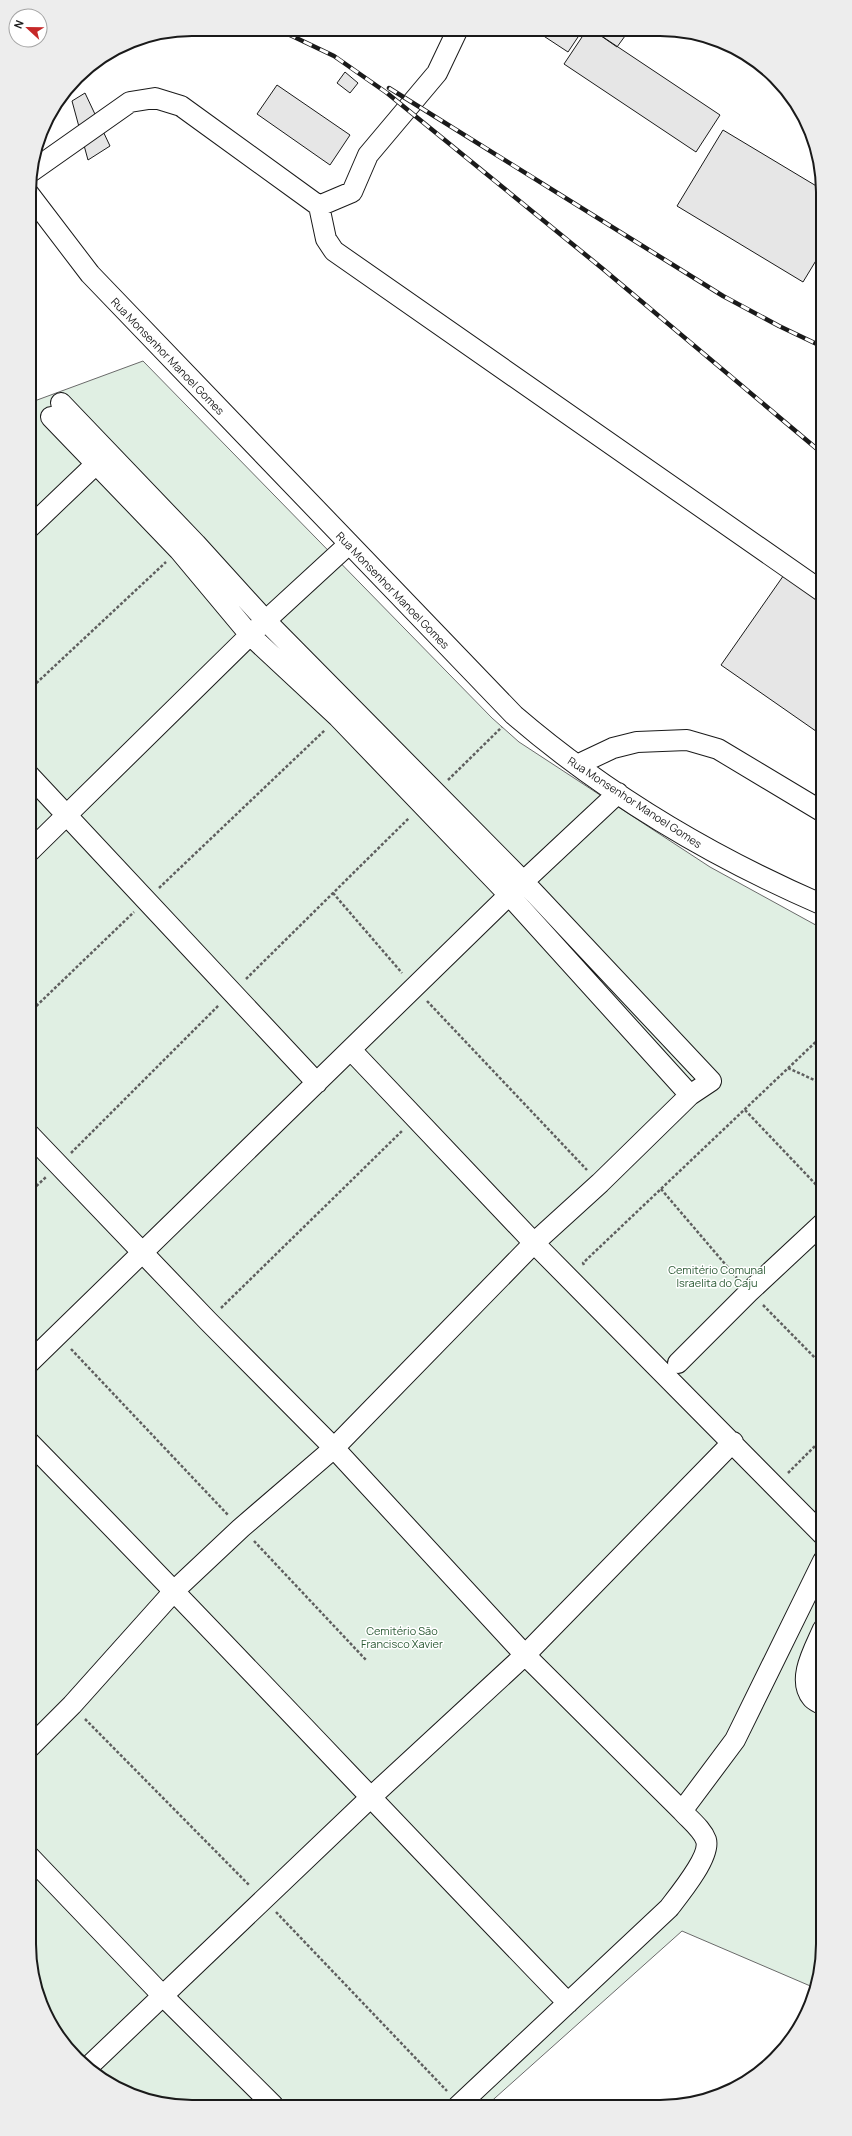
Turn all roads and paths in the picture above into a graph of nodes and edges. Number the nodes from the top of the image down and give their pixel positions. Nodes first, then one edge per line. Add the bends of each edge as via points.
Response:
1 (455, 36) edge
2 (38, 168) edge
3 (36, 203) edge
4 (319, 206) junction
5 (96, 464) junction
6 (36, 521) edge
7 (349, 544) junction
8 (179, 550) junction
9 (816, 587) edge
10 (266, 620) junction
11 (250, 635) junction
12 (36, 683) edge
13 (514, 715) junction
14 (338, 717) junction
15 (577, 765) junction
16 (36, 782) edge
17 (618, 793) junction
18 (429, 799) junction
19 (816, 808) edge
20 (67, 815) junction
21 (36, 845) edge
22 (523, 881) junction
23 (333, 893) junction
24 (509, 895) junction
25 (147, 900) junction
26 (816, 902) edge
27 (415, 988) junction
28 (232, 993) junction
29 (36, 1006) edge
30 (816, 1042) edge
31 (351, 1050) junction
32 (788, 1068) junction
33 (816, 1081) edge
34 (317, 1083) junction
35 (690, 1095) junction
36 (744, 1110) junction
37 (415, 1118) junction
38 (36, 1141) edge
39 (59, 1165) junction
40 (600, 1183) junction
41 (816, 1185) edge
42 (36, 1186) edge
43 (661, 1189) junction
44 (816, 1230) edge
45 (534, 1243) junction
46 (144, 1252) junction
47 (583, 1263) dead end
48 (749, 1292) junction
49 (208, 1321) junction
50 (58, 1336) junction
51 (36, 1356) edge
52 (816, 1359) edge
53 (678, 1363) dead end
54 (733, 1442) junction
55 (816, 1445) edge
56 (334, 1448) junction
57 (36, 1449) edge
58 (787, 1474) dead end
59 (240, 1528) junction
60 (816, 1528) edge
61 (816, 1575) edge
62 (175, 1590) junction
63 (816, 1647) edge
64 (525, 1655) junction
65 (366, 1660) dead end
66 (816, 1701) edge
67 (36, 1741) edge
68 (370, 1798) junction
69 (682, 1811) junction
70 (36, 1863) edge
71 (163, 1996) junction
72 (568, 2003) junction
73 (92, 2063) edge
74 (268, 2100) edge
75 (464, 2100) edge

1 - 4 street via 438,73 368,155 352,192
2 - 4 street via 119,108 141,99 155,98 175,103 194,114
3 - 7 street, Rua Monsenhor Manoel Gomes via 90,274
4 - 9 street via 326,238 334,251
5 - 6 street
5 - 8 street
5 - 10 street via 56,410 196,544
7 - 10 street
7 - 13 street, Rua Monsenhor Manoel Gomes
8 - 11 street
8 - 12 path
10 - 11 street
10 - 18 street
11 - 14 street
11 - 20 street
13 - 15 street, Rua Monsenhor Manoel Gomes
13 - 18 path
14 - 18 street
14 - 25 path
15 - 17 street, Rua Monsenhor Manoel Gomes
15 - 19 street via 613,748 637,742 687,740 718,749
16 - 20 street
17 - 22 street
17 - 26 street, Rua Monsenhor Manoel Gomes via 732,863
18 - 22 street
18 - 23 path
18 - 24 street
20 - 21 street
20 - 25 street
22 - 24 street
22 - 35 street via 711,1081
23 - 27 path
23 - 28 path
24 - 27 street
24 - 35 street
25 - 28 street
25 - 29 path
27 - 31 street
27 - 40 path
28 - 34 street
28 - 39 path
30 - 32 path
31 - 34 street
31 - 37 street
32 - 33 path
32 - 36 path
34 - 46 street
35 - 40 street
36 - 41 path
36 - 43 path
37 - 45 street
37 - 49 path
38 - 39 street
39 - 42 path
39 - 46 street
40 - 45 street
43 - 47 path
43 - 48 path
44 - 48 street
45 - 54 street
45 - 56 street
46 - 49 street
46 - 50 street
48 - 52 path
48 - 53 street
49 - 56 street
50 - 51 street
50 - 59 path
54 - 60 street
54 - 64 street
55 - 58 path
56 - 59 street
56 - 64 street
57 - 62 street
59 - 62 street
59 - 65 path
61 - 69 street via 735,1740
62 - 67 street via 72,1705
62 - 68 street
63 - 66 street via 806,1673 807,1685 812,1698
64 - 68 street
64 - 69 street
68 - 71 street
68 - 72 street
69 - 72 street via 706,1842 706,1850 695,1872 669,1908
70 - 71 street
71 - 73 street
71 - 74 street
72 - 75 street

